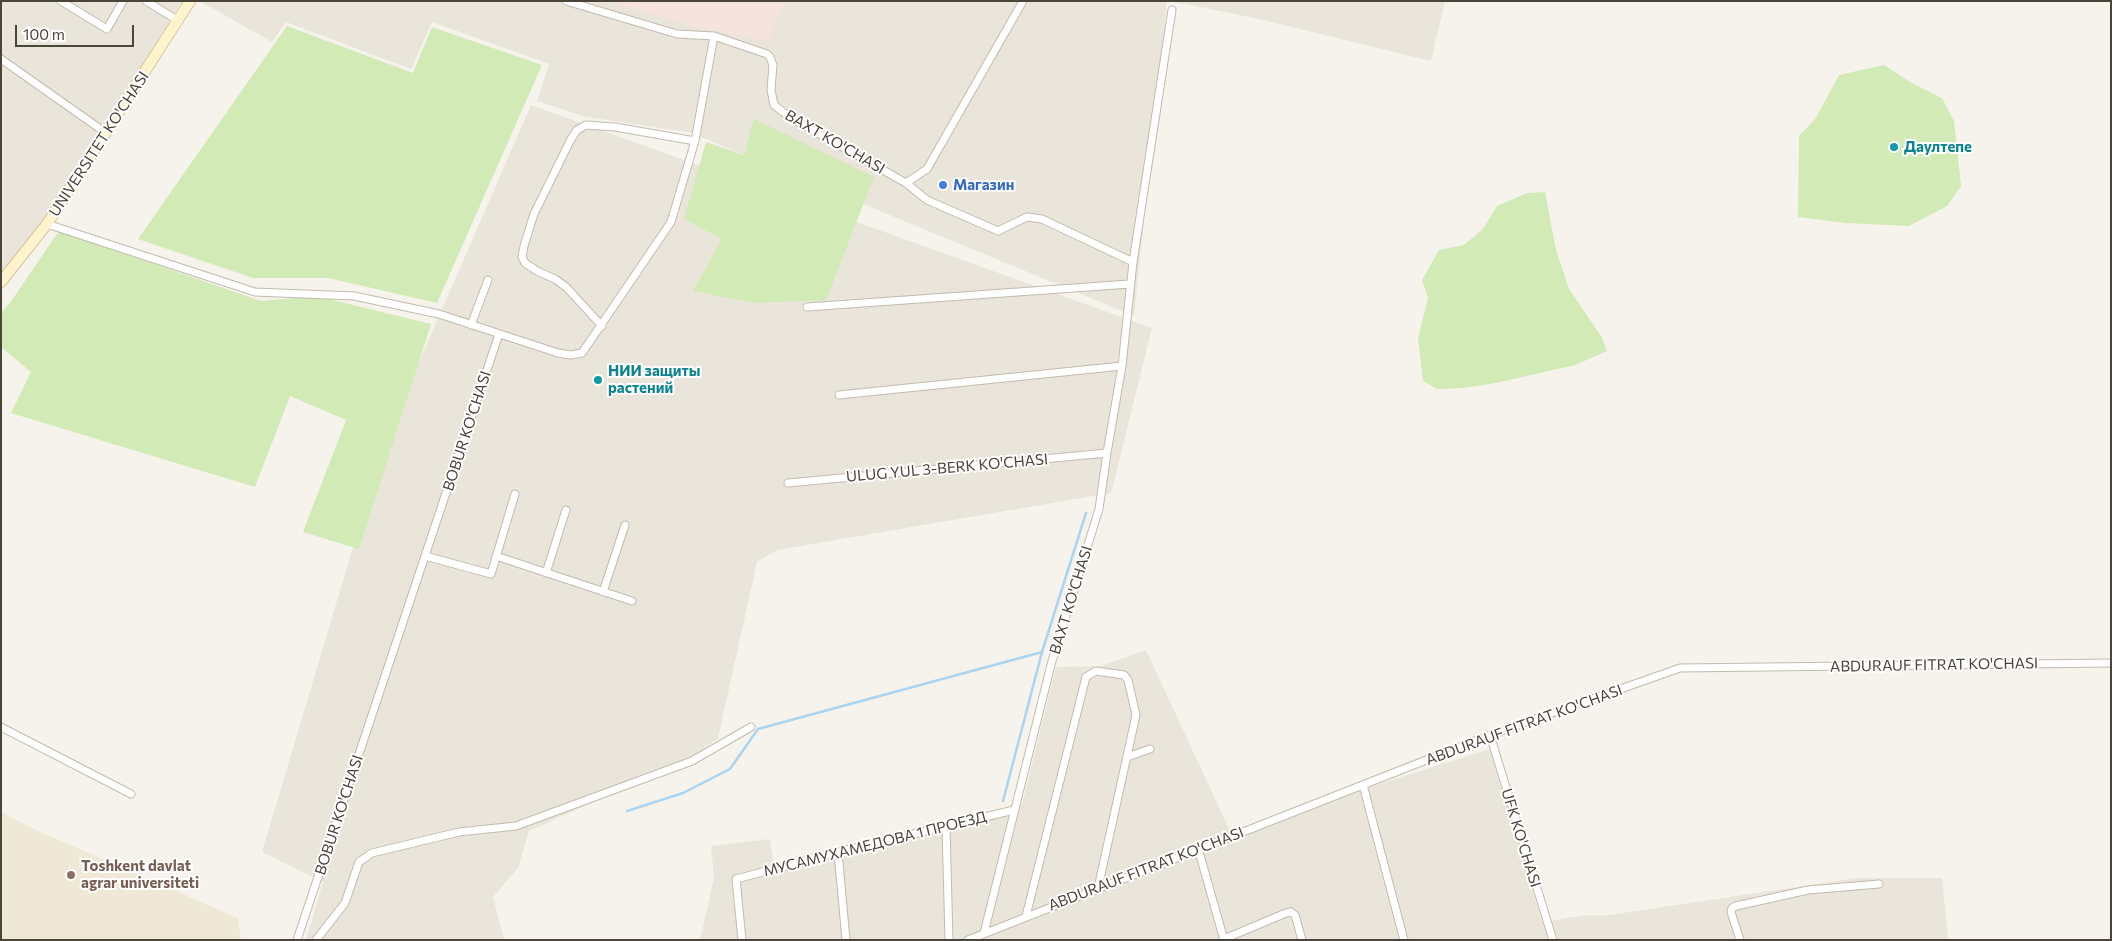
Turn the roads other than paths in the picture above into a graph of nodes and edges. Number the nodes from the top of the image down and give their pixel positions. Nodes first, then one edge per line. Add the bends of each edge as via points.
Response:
1 (62, 1) edge
2 (124, 1) edge
3 (146, 1) edge
4 (190, 1) edge
5 (566, 1) edge
6 (1023, 1) edge
7 (1172, 10) dead end
8 (179, 21) junction
9 (714, 36) junction
10 (1, 59) edge
11 (106, 133) junction
12 (695, 141) junction
13 (906, 183) junction
14 (47, 224) junction
15 (1133, 262) junction
16 (488, 280) dead end
17 (1, 282) edge
18 (1130, 284) junction
19 (807, 307) dead end
20 (471, 325) junction
21 (602, 326) junction
22 (499, 334) junction
23 (1122, 366) junction
24 (839, 395) dead end
25 (1107, 453) junction
26 (788, 483) dead end
27 (515, 494) dead end
28 (566, 510) dead end
29 (625, 525) dead end
30 (425, 556) junction
31 (496, 556) junction
32 (546, 573) junction
33 (603, 592) junction
34 (632, 602) dead end
35 (2111, 663) edge
36 (1, 727) edge
37 (751, 728) dead end
38 (1490, 735) junction
39 (1150, 749) dead end
40 (1127, 757) junction
41 (1363, 785) junction
42 (131, 794) dead end
43 (1014, 810) junction
44 (946, 826) junction
45 (1198, 848) junction
46 (838, 852) junction
47 (1879, 884) dead end
48 (1098, 888) junction
49 (1026, 916) junction
50 (984, 933) junction
51 (297, 940) edge
52 (316, 940) edge
53 (742, 940) edge
54 (846, 940) edge
55 (949, 940) edge
56 (968, 940) edge
57 (1224, 940) edge
58 (1302, 940) edge
59 (1404, 940) edge
60 (1553, 940) edge
61 (1740, 940) edge

1 - 2 street via 107,29
3 - 8 street
4 - 8 main road, UNIVERSITET KO'CHASI
5 - 9 street, BAXT KO'CHASI via 677,34
6 - 13 street via 927,169
7 - 15 street, BAXT KO'CHASI
8 - 11 main road, UNIVERSITET KO'CHASI
9 - 12 street
9 - 13 street, BAXT KO'CHASI via 767,54 774,65 771,90 774,104 792,118
10 - 11 street
11 - 14 main road, UNIVERSITET KO'CHASI
12 - 21 street via 671,222
12 - 21 street via 586,125 576,130 570,139 534,214 522,257 537,271 566,287
13 - 15 street, BAXT KO'CHASI via 927,200 998,231 1027,218 1042,219
14 - 17 main road, UNIVERSITET KO'CHASI
14 - 20 street via 255,292 354,296 439,314
15 - 18 street, BAXT KO'CHASI
16 - 20 street
18 - 19 street
18 - 23 street, BAXT KO'CHASI
20 - 22 street
21 - 22 street via 582,353 571,355
22 - 30 street, BOBUR KO'CHASI
23 - 24 street
23 - 25 street, BAXT KO'CHASI
25 - 26 street, ULUG YUL 3-BERK KO'CHASI
25 - 43 street, BAXT KO'CHASI via 1099,509 1052,661
27 - 31 street
28 - 32 street
29 - 33 street
30 - 31 street via 490,574
30 - 51 street, BOBUR KO'CHASI
31 - 32 street
32 - 33 street
33 - 34 street
35 - 38 street, ABDURAUF FITRAT KO'CHASI via 1680,668
36 - 42 street
37 - 52 street via 692,761 516,826 459,832 372,853 359,862 345,903
38 - 41 street, ABDURAUF FITRAT KO'CHASI
38 - 60 street, UFK KO'CHASI
39 - 40 street
40 - 48 street
40 - 49 street via 1136,715 1128,680 1124,675 1096,670 1086,676
41 - 45 street, ABDURAUF FITRAT KO'CHASI
41 - 59 street
43 - 44 street, МУСАМУХАМЕДОВА 1 ПРОЕЗД
43 - 50 street, BAXT KO'CHASI
44 - 46 street, МУСАМУХАМЕДОВА 1 ПРОЕЗД
44 - 55 street
45 - 48 street, ABDURAUF FITRAT KO'CHASI
45 - 57 street
46 - 53 street, МУСАМУХАМЕДОВА 1 ПРОЕЗД via 736,879
46 - 54 street
47 - 61 street via 1808,890 1736,906 1731,912
48 - 49 street, ABDURAUF FITRAT KO'CHASI
49 - 50 street, ABDURAUF FITRAT KO'CHASI
50 - 56 street, ABDURAUF FITRAT KO'CHASI
57 - 58 street via 1291,912 1295,915

